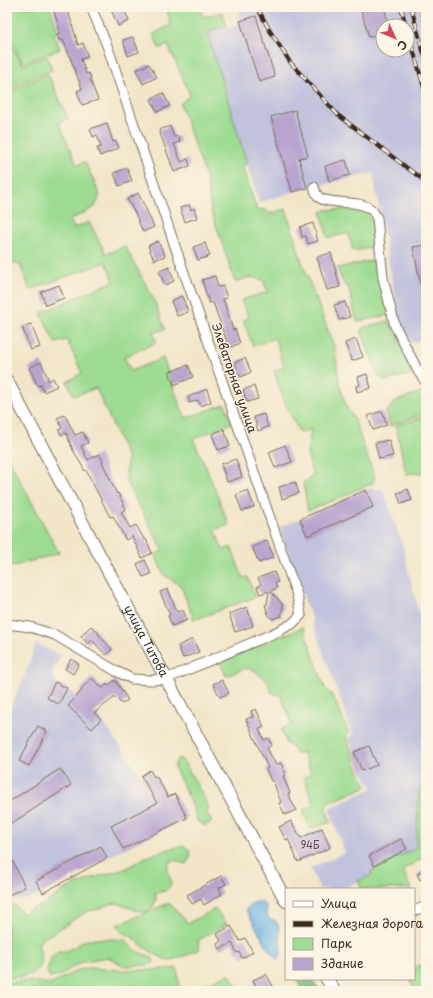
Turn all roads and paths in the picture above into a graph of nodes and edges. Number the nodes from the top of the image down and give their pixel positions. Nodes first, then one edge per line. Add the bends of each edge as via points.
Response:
1 (92, 7) edge
2 (314, 187) dead end
3 (7, 381) edge
4 (426, 382) edge
5 (7, 624) edge
6 (166, 679) junction
7 (285, 899) edge
8 (426, 906) edge
9 (415, 911) edge
10 (328, 980) edge
11 (334, 991) edge

1 - 6 street, Элеваторная улица via 297,595 301,616 292,624 272,634
2 - 4 street via 322,200 364,205 372,210 377,218 383,278 395,326
3 - 6 main road, улица Титова
5 - 6 street via 55,635 132,679
6 - 7 main road, улица Титова
8 - 9 street
10 - 11 main road

